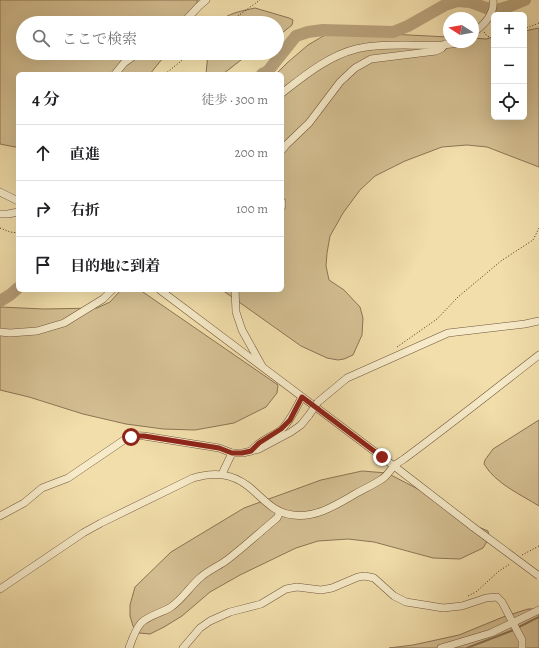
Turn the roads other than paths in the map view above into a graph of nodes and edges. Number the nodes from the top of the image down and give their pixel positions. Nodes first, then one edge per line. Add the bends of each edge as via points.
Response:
1 (206, 0) edge
2 (493, 5) edge
3 (190, 16) edge
4 (479, 28) edge
5 (443, 44) edge
6 (443, 47) edge
7 (128, 60) edge
8 (117, 72) edge
9 (284, 91) edge
10 (284, 148) edge
11 (0, 192) edge
12 (16, 200) edge
13 (16, 212) edge
14 (0, 214) edge
15 (110, 292) edge
16 (162, 292) edge
17 (236, 292) edge
18 (539, 321) edge
19 (0, 332) edge
20 (539, 355) edge
21 (264, 369) junction
22 (302, 397) junction
23 (251, 451) junction
24 (232, 453) junction
25 (394, 466) junction
26 (222, 474) junction
27 (280, 512) junction
28 (0, 516) edge
29 (539, 576) edge
30 (0, 589) edge
31 (539, 610) edge
32 (515, 626) junction
33 (129, 648) edge
34 (183, 648) edge
35 (441, 648) edge
36 (522, 648) edge

1 - 3 street
2 - 4 street via 487,20
5 - 9 street via 356,48 308,72
6 - 10 street via 436,51 371,59 355,68 340,82 309,123
7 - 8 street
11 - 12 street
13 - 14 street
15 - 19 street via 64,324 37,331
16 - 21 street
17 - 21 street via 236,312 242,330
18 - 23 street, bridge via 448,332 347,378 318,402 301,425
20 - 25 street
21 - 22 street
22 - 23 street via 290,420
22 - 25 street
23 - 24 street
24 - 26 street
24 - 28 street via 219,448 144,436 131,437 68,478 42,488 24,503
25 - 27 street via 380,480 328,509 303,516
25 - 29 street, bridge
26 - 27 street via 241,481
26 - 30 street via 194,478 101,523
27 - 33 street via 277,518 237,552 191,585 170,608 138,626
31 - 32 street
32 - 34 street via 502,602 497,598 486,598 462,606 443,608 406,602 394,596 374,578 365,576 321,590 286,589 261,604 230,612 210,621 200,628
32 - 35 street
32 - 36 street via 522,640

